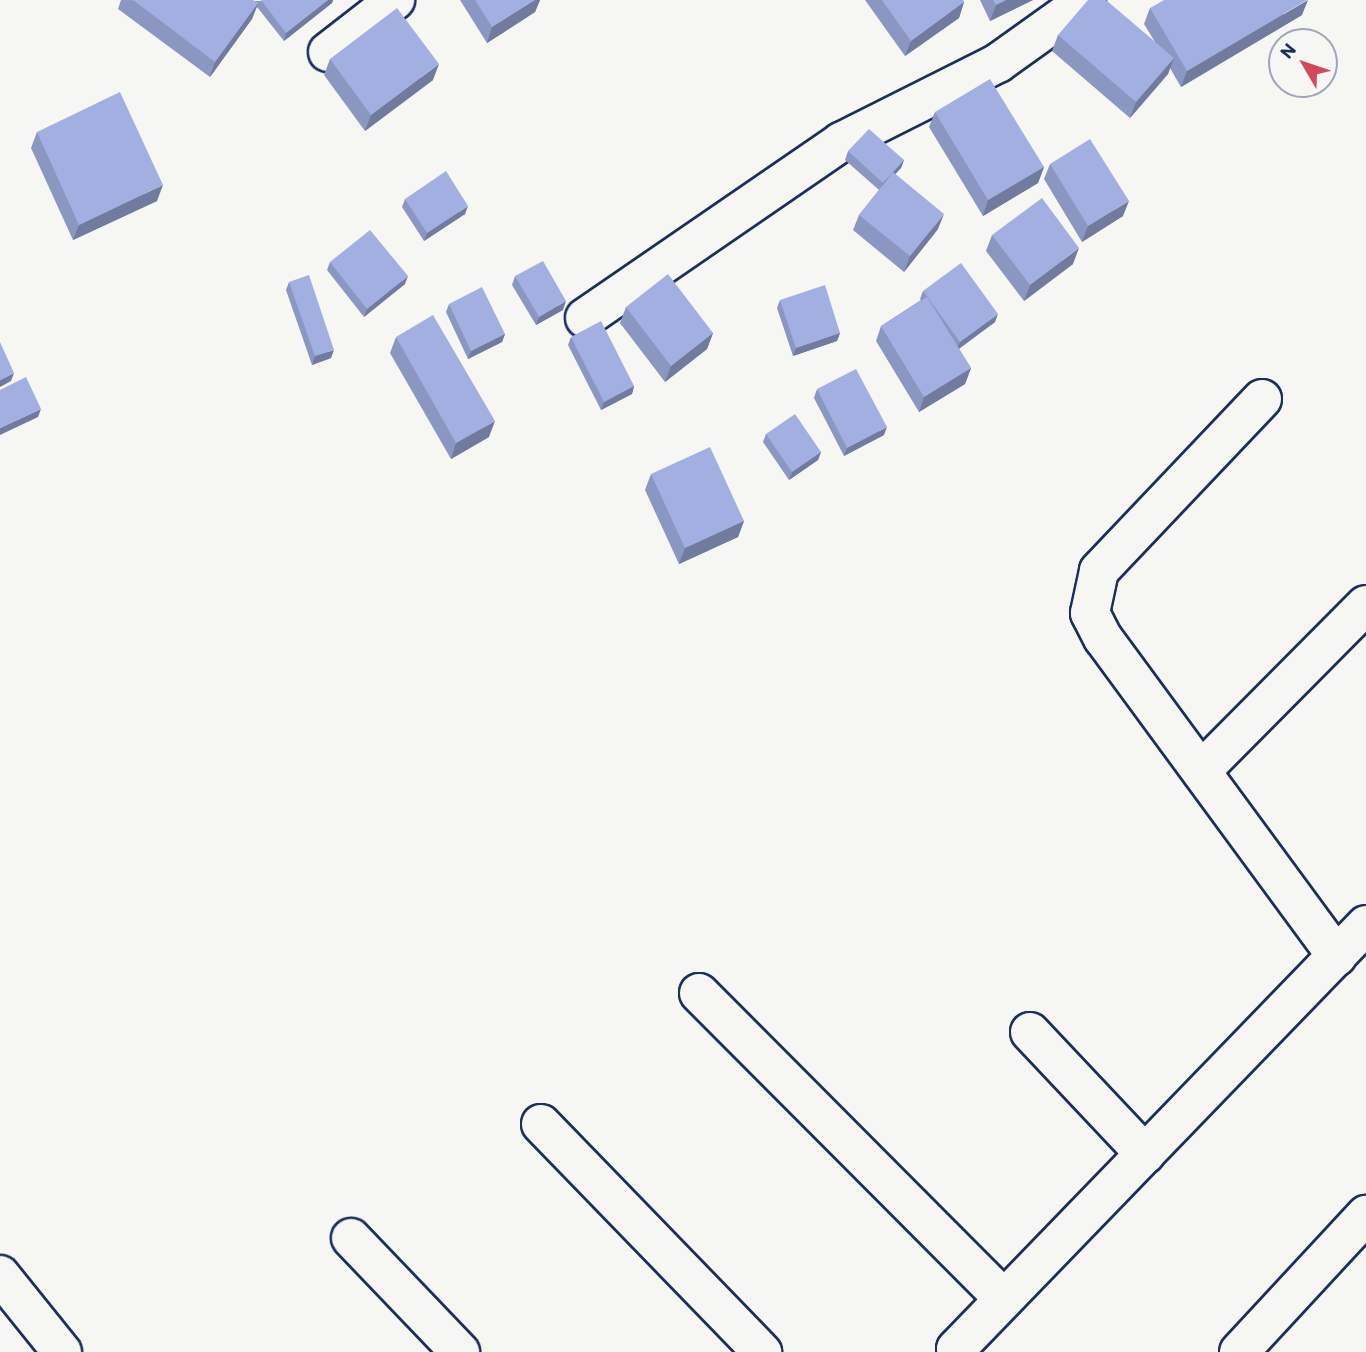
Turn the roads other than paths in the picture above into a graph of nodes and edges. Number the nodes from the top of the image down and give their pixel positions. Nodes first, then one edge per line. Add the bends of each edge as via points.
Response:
1 (395, 0) edge
2 (1086, 0) edge
3 (328, 52) dead end
4 (585, 318) dead end
5 (1262, 399) dead end
6 (1366, 605) edge
7 (1201, 771) junction
8 (1366, 925) edge
9 (1337, 956) junction
10 (699, 993) dead end
11 (1030, 1032) dead end
12 (541, 1124) dead end
13 (1145, 1154) junction
14 (1366, 1215) edge
15 (351, 1238) dead end
16 (0, 1275) edge
17 (1004, 1299) junction
18 (956, 1351) edge
19 (62, 1352) edge
20 (460, 1352) edge
21 (762, 1352) edge
22 (1239, 1352) edge

1 - 3 street
2 - 4 street via 998,62 841,142
5 - 7 street via 1099,570 1090,595 1090,613 1103,638
6 - 7 street
7 - 9 street
8 - 9 street
9 - 13 street
10 - 17 street
11 - 13 street
12 - 21 street
13 - 17 street
14 - 22 street
15 - 20 street
16 - 19 street
17 - 18 street

